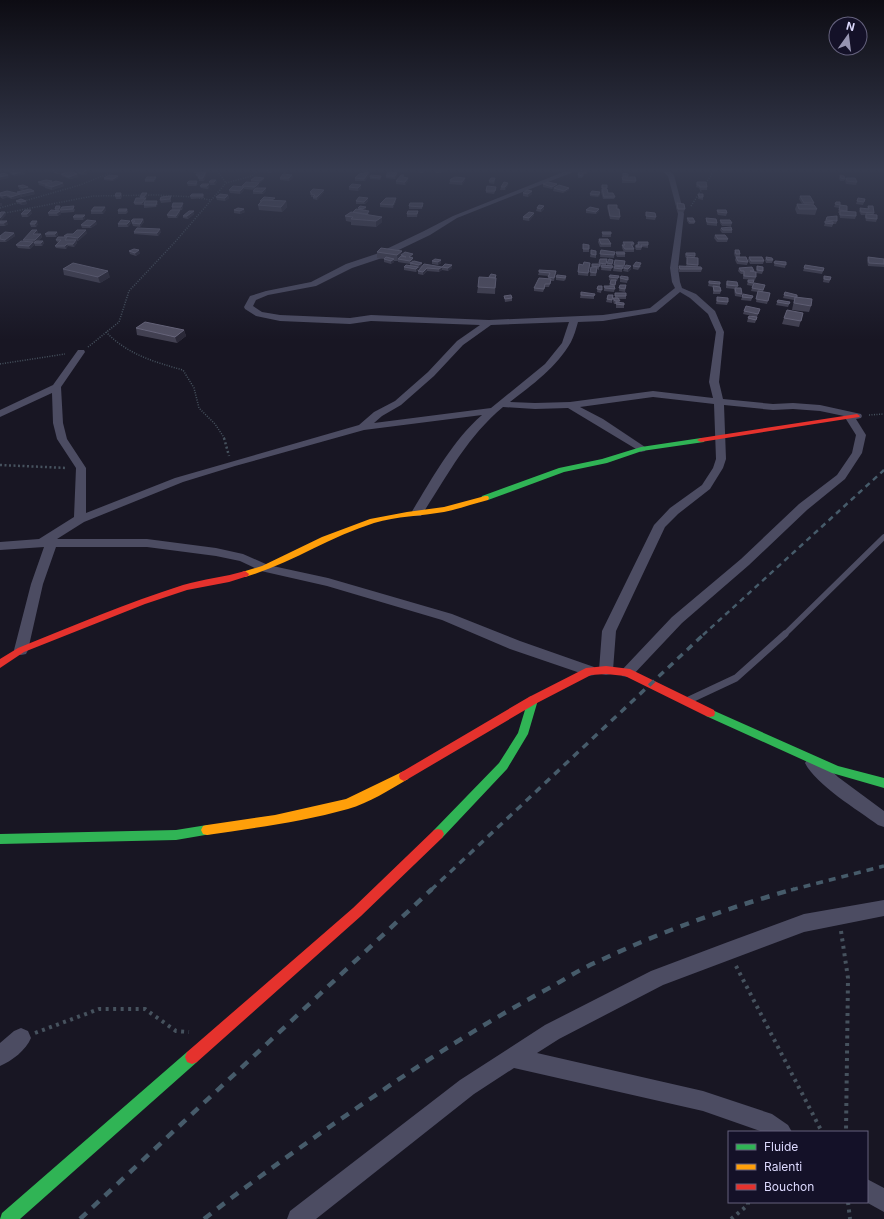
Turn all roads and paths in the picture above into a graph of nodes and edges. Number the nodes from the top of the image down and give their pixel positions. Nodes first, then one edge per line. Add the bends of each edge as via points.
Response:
1 (189, 226) edge
2 (439, 226) edge
3 (680, 226) edge
4 (679, 289) junction
5 (574, 320) junction
6 (489, 323) junction
7 (106, 332) junction
8 (81, 352) junction
9 (0, 364) edge
10 (56, 387) junction
11 (719, 401) junction
12 (570, 405) junction
13 (499, 407) junction
14 (0, 414) edge
15 (853, 416) junction
16 (363, 427) junction
17 (719, 439) junction
18 (641, 449) junction
19 (231, 464) junction
20 (0, 465) edge
21 (81, 468) junction
22 (417, 513) junction
23 (80, 519) junction
24 (884, 537) edge
25 (46, 543) junction
26 (0, 546) edge
27 (265, 568) junction
28 (21, 650) junction
29 (0, 664) edge
30 (606, 670) junction
31 (589, 671) junction
32 (627, 672) junction
33 (533, 700) junction
34 (686, 702) junction
35 (808, 758) junction
36 (884, 783) edge
37 (884, 820) edge
38 (0, 839) edge
39 (884, 908) edge
40 (839, 917) junction
41 (728, 951) junction
42 (217, 1035) junction
43 (21, 1038) junction
44 (0, 1042) edge
45 (0, 1056) edge
46 (513, 1058) junction
47 (780, 1131) edge
48 (821, 1131) edge
49 (846, 1131) edge
50 (868, 1191) edge
51 (884, 1201) edge
52 (748, 1203) edge
53 (848, 1203) edge
54 (8, 1219) edge
55 (298, 1219) edge
56 (731, 1219) edge
57 (850, 1219) edge

1 - 7 path via 129,291 119,322
2 - 6 street via 313,284 253,298 248,307 259,314 288,318 350,321 371,318
3 - 4 street via 674,268
4 - 5 street via 653,310
4 - 11 street via 693,296 712,313 720,332 714,382
5 - 6 street
5 - 13 street via 566,343 554,358
6 - 16 street via 460,343 431,374
7 - 8 path
7 - 19 path via 125,348 151,361 183,370 194,388 199,408 215,424 225,440
8 - 9 path
8 - 10 street
10 - 14 street
10 - 21 street via 58,423 62,439
11 - 12 street via 653,394
11 - 15 street via 773,407 820,408
11 - 17 street
12 - 13 street
12 - 18 street
13 - 16 street
13 - 22 street via 463,442 439,475
15 - 17 street
15 - 32 street via 861,435 857,453 842,476 803,507 678,620
16 - 19 street
17 - 18 street
17 - 30 street via 721,459 706,487 660,525 609,631
18 - 22 street via 541,477 489,497
19 - 23 street via 180,480
20 - 21 path
21 - 23 street
22 - 27 street via 373,521 326,539
23 - 25 street
24 - 34 lane via 804,618 736,678
25 - 26 street
25 - 27 street via 147,543 216,552 243,558
25 - 28 street
27 - 28 street via 164,594
27 - 31 street via 328,582 447,617 515,645
28 - 29 street
30 - 31 street
30 - 32 street
31 - 33 street
32 - 34 street
33 - 38 street via 383,788 348,804 275,820 176,835
33 - 42 street via 523,734 503,766 433,839 357,912
34 - 35 street via 733,726
35 - 36 street via 836,770
35 - 37 street via 832,782
39 - 40 street
40 - 41 street via 804,923
40 - 49 path via 848,978
41 - 46 street via 658,978 552,1032
41 - 48 path
42 - 43 path via 176,1031 145,1009 99,1009
42 - 54 street
43 - 44 street
43 - 45 street
46 - 47 street via 703,1101 765,1121
46 - 55 street via 467,1087
50 - 51 street
52 - 56 path
53 - 57 path

